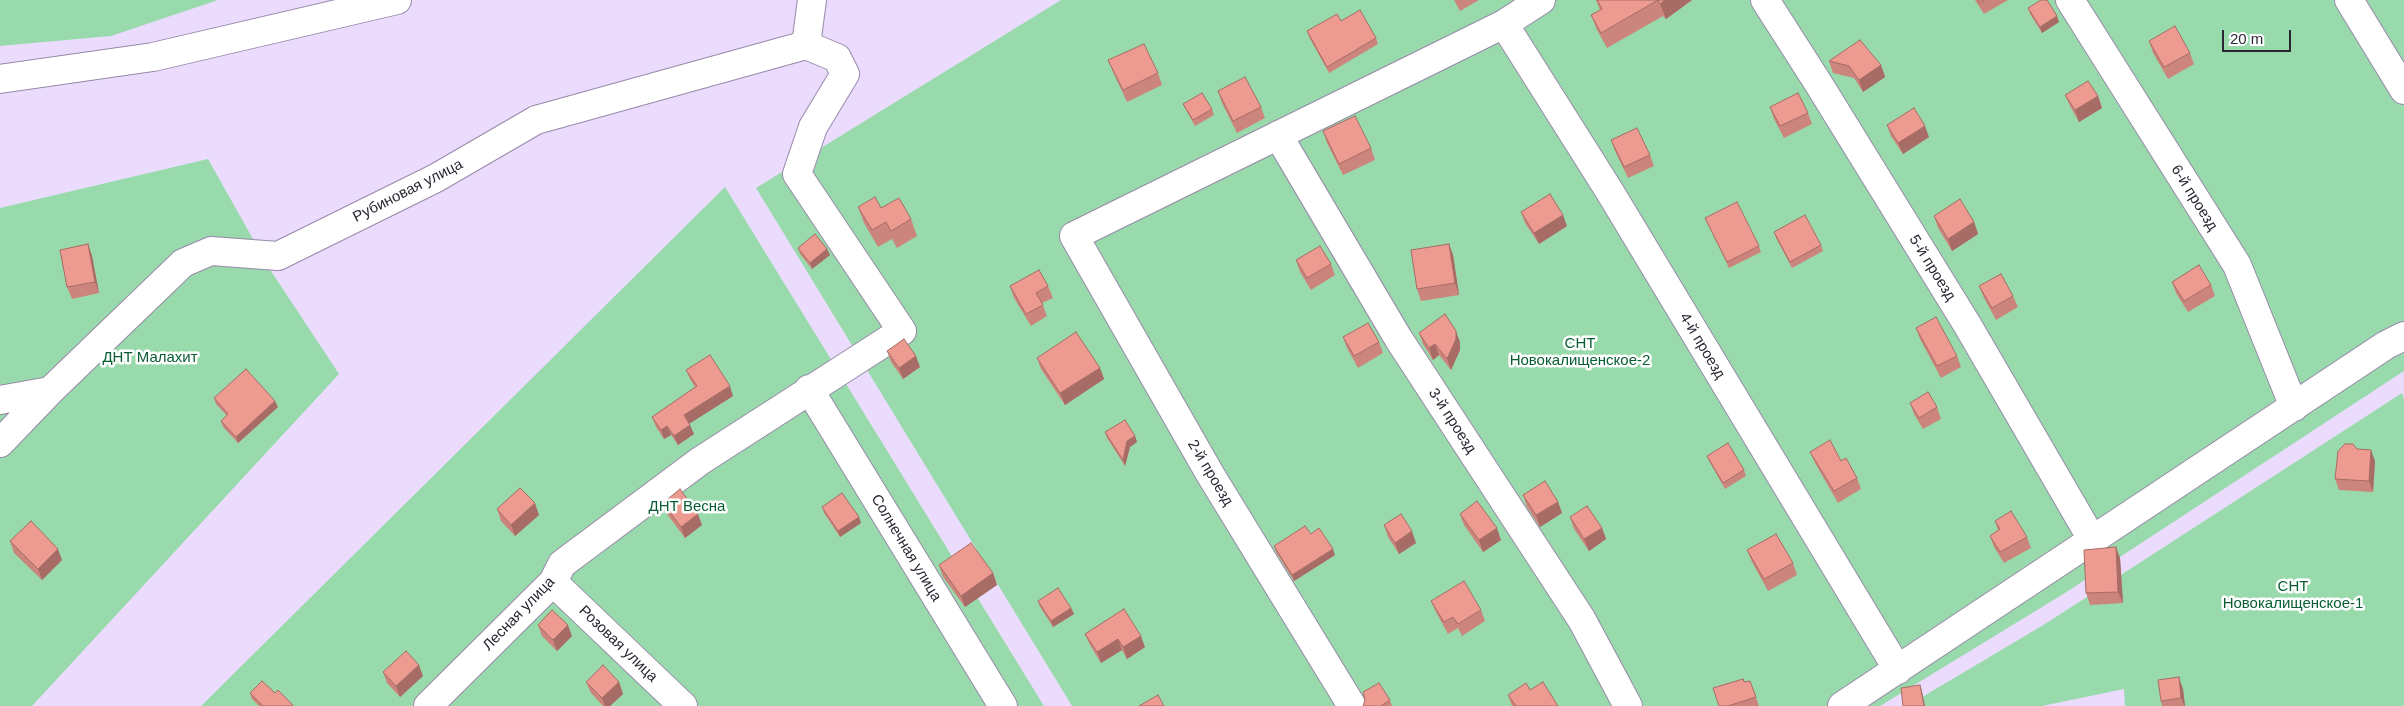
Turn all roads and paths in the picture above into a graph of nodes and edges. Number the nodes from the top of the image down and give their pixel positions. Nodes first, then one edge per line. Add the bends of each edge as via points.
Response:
1 (397, 0) edge
2 (812, 0) edge
3 (1541, 0) edge
4 (1765, 0) edge
5 (2070, 0) edge
6 (2349, 0) edge
7 (1504, 24) junction
8 (806, 45) junction
9 (0, 79) edge
10 (2404, 90) edge
11 (1278, 135) junction
12 (2404, 336) edge
13 (809, 389) junction
14 (50, 391) junction
15 (0, 400) edge
16 (2294, 407) junction
17 (0, 443) edge
18 (2093, 541) junction
19 (553, 582) junction
20 (1898, 670) junction
21 (428, 706) edge
22 (683, 706) edge
23 (1003, 706) edge
24 (1352, 706) edge
25 (1628, 706) edge
26 (1842, 706) edge

1 - 9 street via 153,57
2 - 8 street
3 - 7 street
4 - 18 street, 5-й проезд via 1968,326
5 - 16 street, 6-й проезд via 2237,265
6 - 10 street
7 - 11 street
7 - 20 street, 4-й проезд via 1610,192
8 - 13 street, Лесная улица via 837,58 845,74 813,127 797,174 902,331
8 - 14 street, Рубиновая улица via 536,120 436,178 278,256 211,251 183,263
11 - 24 street, 2-й проезд via 1074,236 1210,474
11 - 25 street, 3-й проезд via 1398,338 1582,620
12 - 16 street
13 - 19 street, Лесная улица via 700,461 562,564
13 - 23 street, Солнечная улица
14 - 15 street
14 - 17 street, Рубиновая улица
16 - 18 street
18 - 20 street
19 - 21 street, Лесная улица
19 - 22 street, Розовая улица
20 - 26 street

